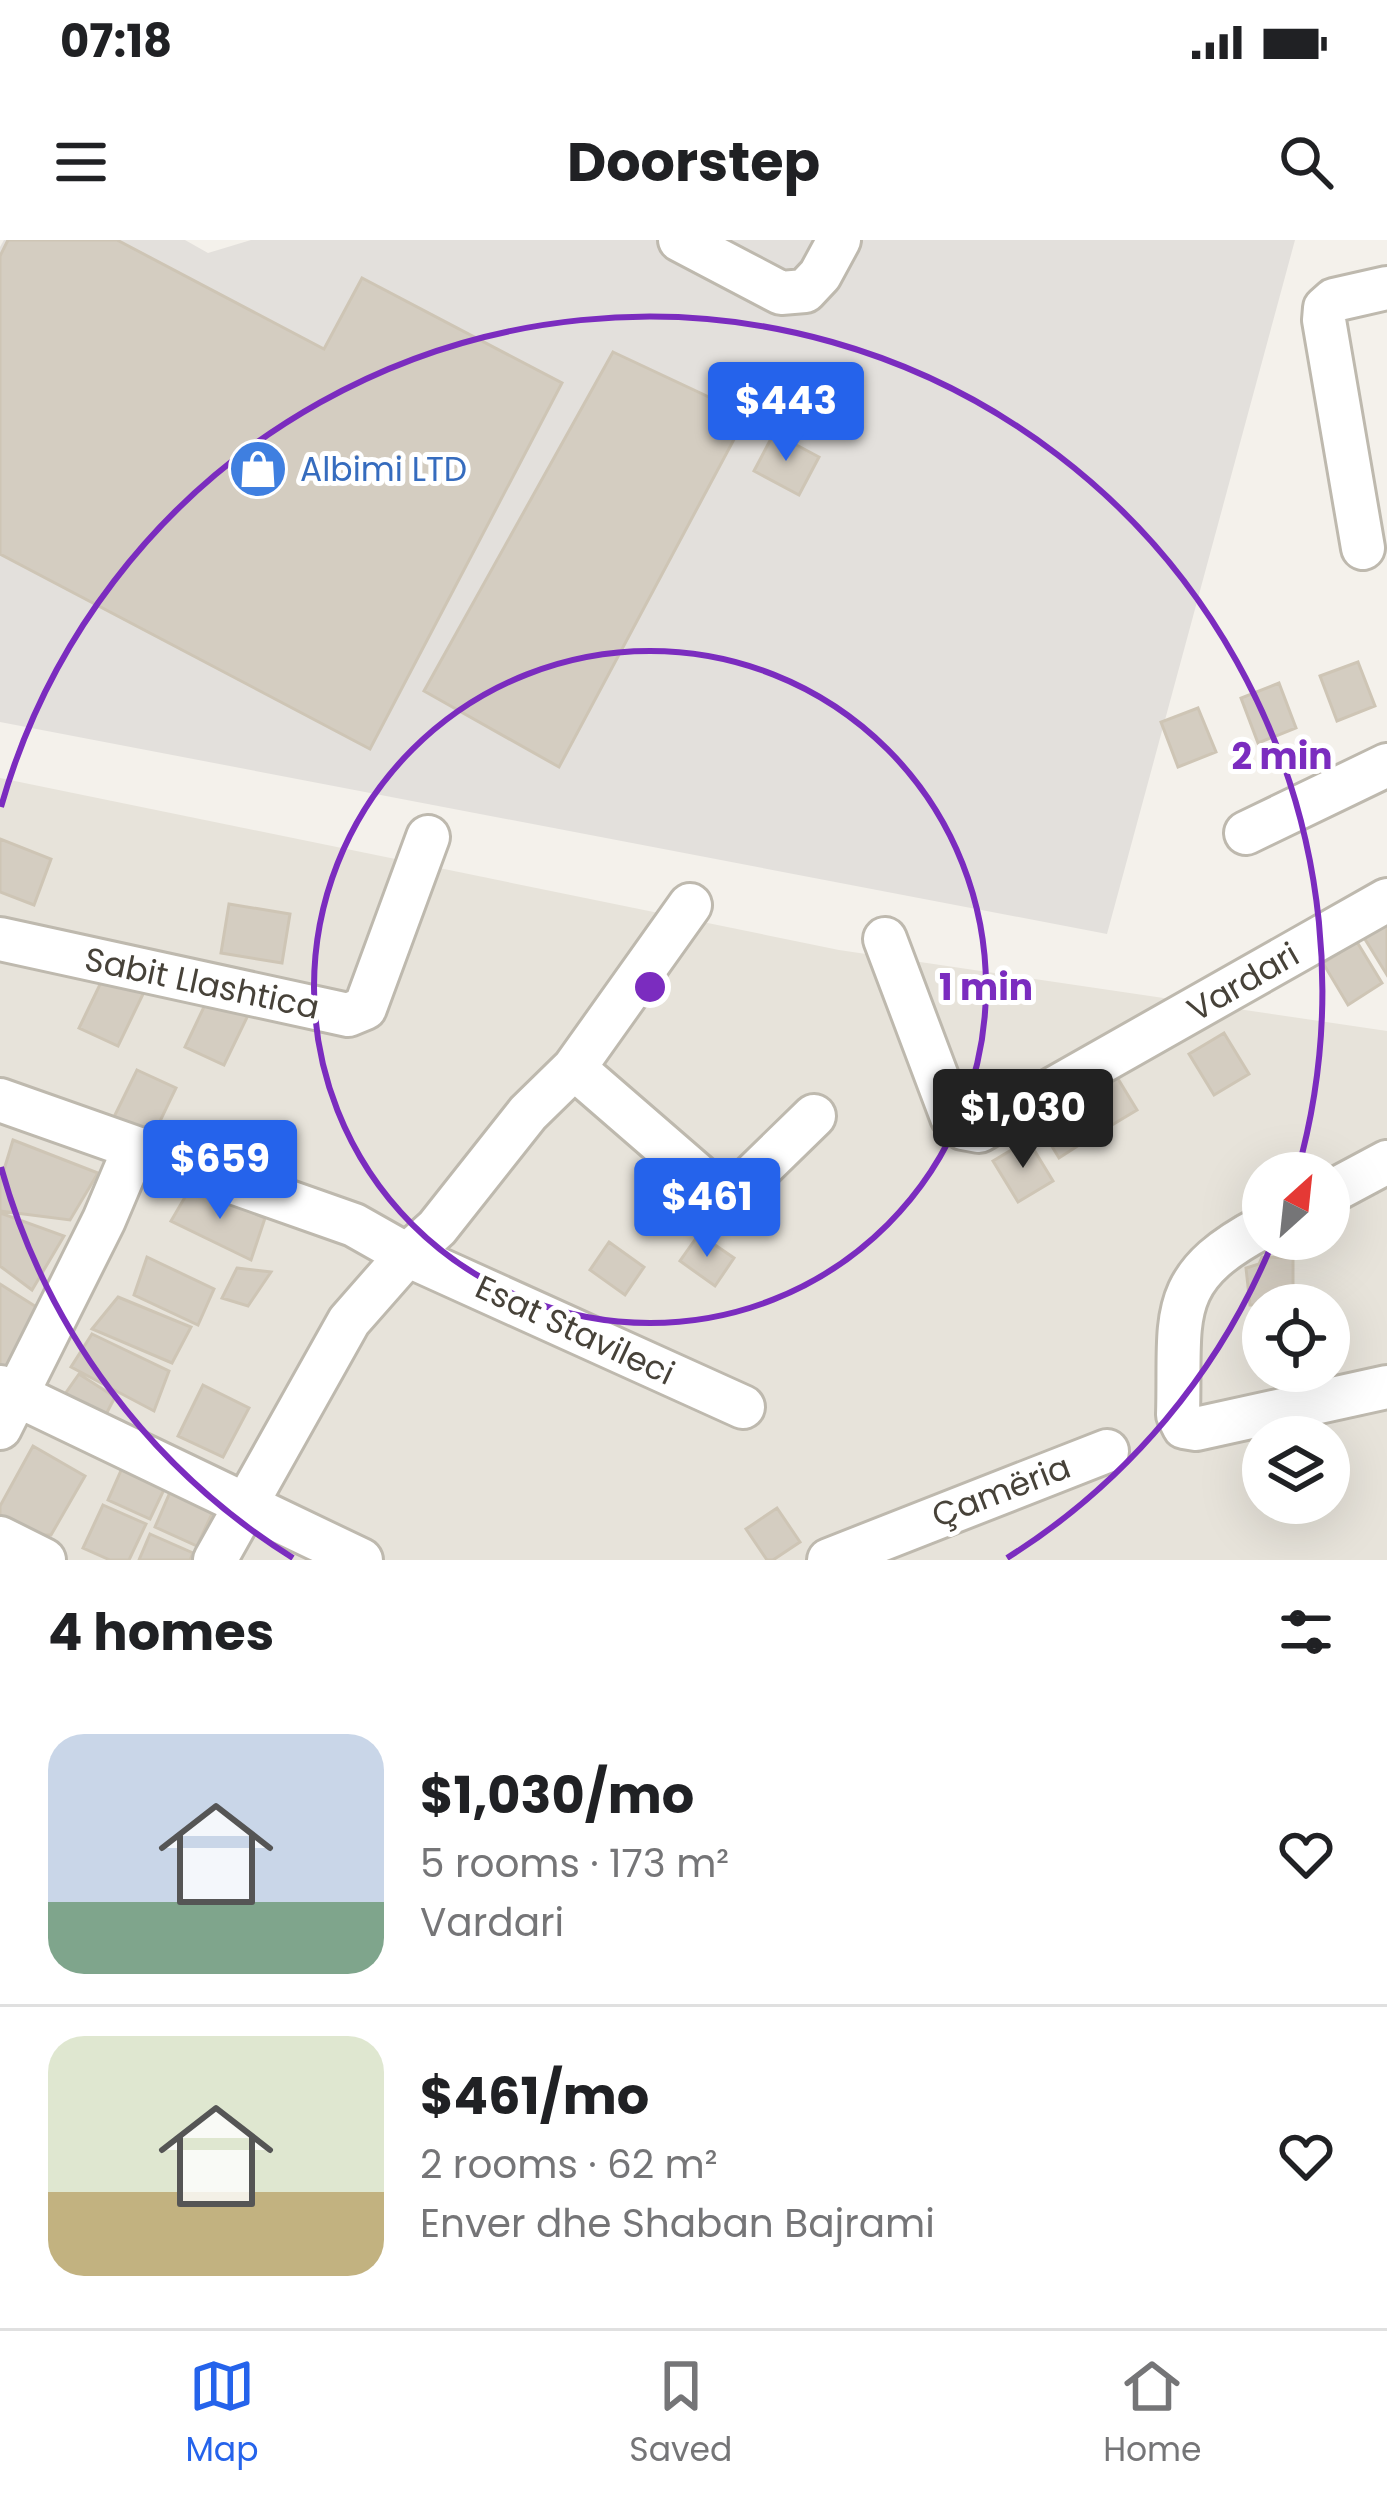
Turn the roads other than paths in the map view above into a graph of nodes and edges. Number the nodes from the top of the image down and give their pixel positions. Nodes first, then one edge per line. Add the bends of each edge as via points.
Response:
1 (680, 240) edge
2 (839, 240) edge
3 (1387, 288) edge
4 (1363, 548) dead end
5 (1387, 765) edge
6 (1246, 833) dead end
7 (428, 837) dead end
8 (1387, 900) edge
9 (690, 905) dead end
10 (0, 939) edge
11 (886, 939) dead end
12 (574, 1068) junction
13 (0, 1100) edge
14 (814, 1116) dead end
15 (134, 1149) junction
16 (1387, 1162) edge
17 (1350, 1181) edge
18 (1242, 1241) edge
19 (407, 1255) junction
20 (1387, 1387) edge
21 (6, 1403) edge
22 (743, 1407) dead end
23 (1107, 1450) dead end
24 (248, 1503) junction
25 (0, 1538) edge
26 (44, 1560) edge
27 (215, 1560) edge
28 (361, 1560) edge
29 (829, 1560) edge

1 - 2 street via 781,293 805,290
3 - 4 street via 1325,308
5 - 6 street
7 - 10 street, Sabit Llashtica via 365,1008 348,1015
8 - 11 street, Vardari via 979,1131 952,1117
9 - 12 street
12 - 14 street via 717,1192 737,1190
12 - 19 street
13 - 15 street, Esat Stavileci
15 - 19 street, Esat Stavileci via 354,1226
15 - 21 street
16 - 17 street
18 - 20 street via 1192,1281 1182,1305 1184,1427
19 - 22 street, Esat Stavileci
19 - 24 street via 350,1321
21 - 24 street
23 - 29 street, Çamëria
24 - 27 street
24 - 28 street
25 - 26 street

